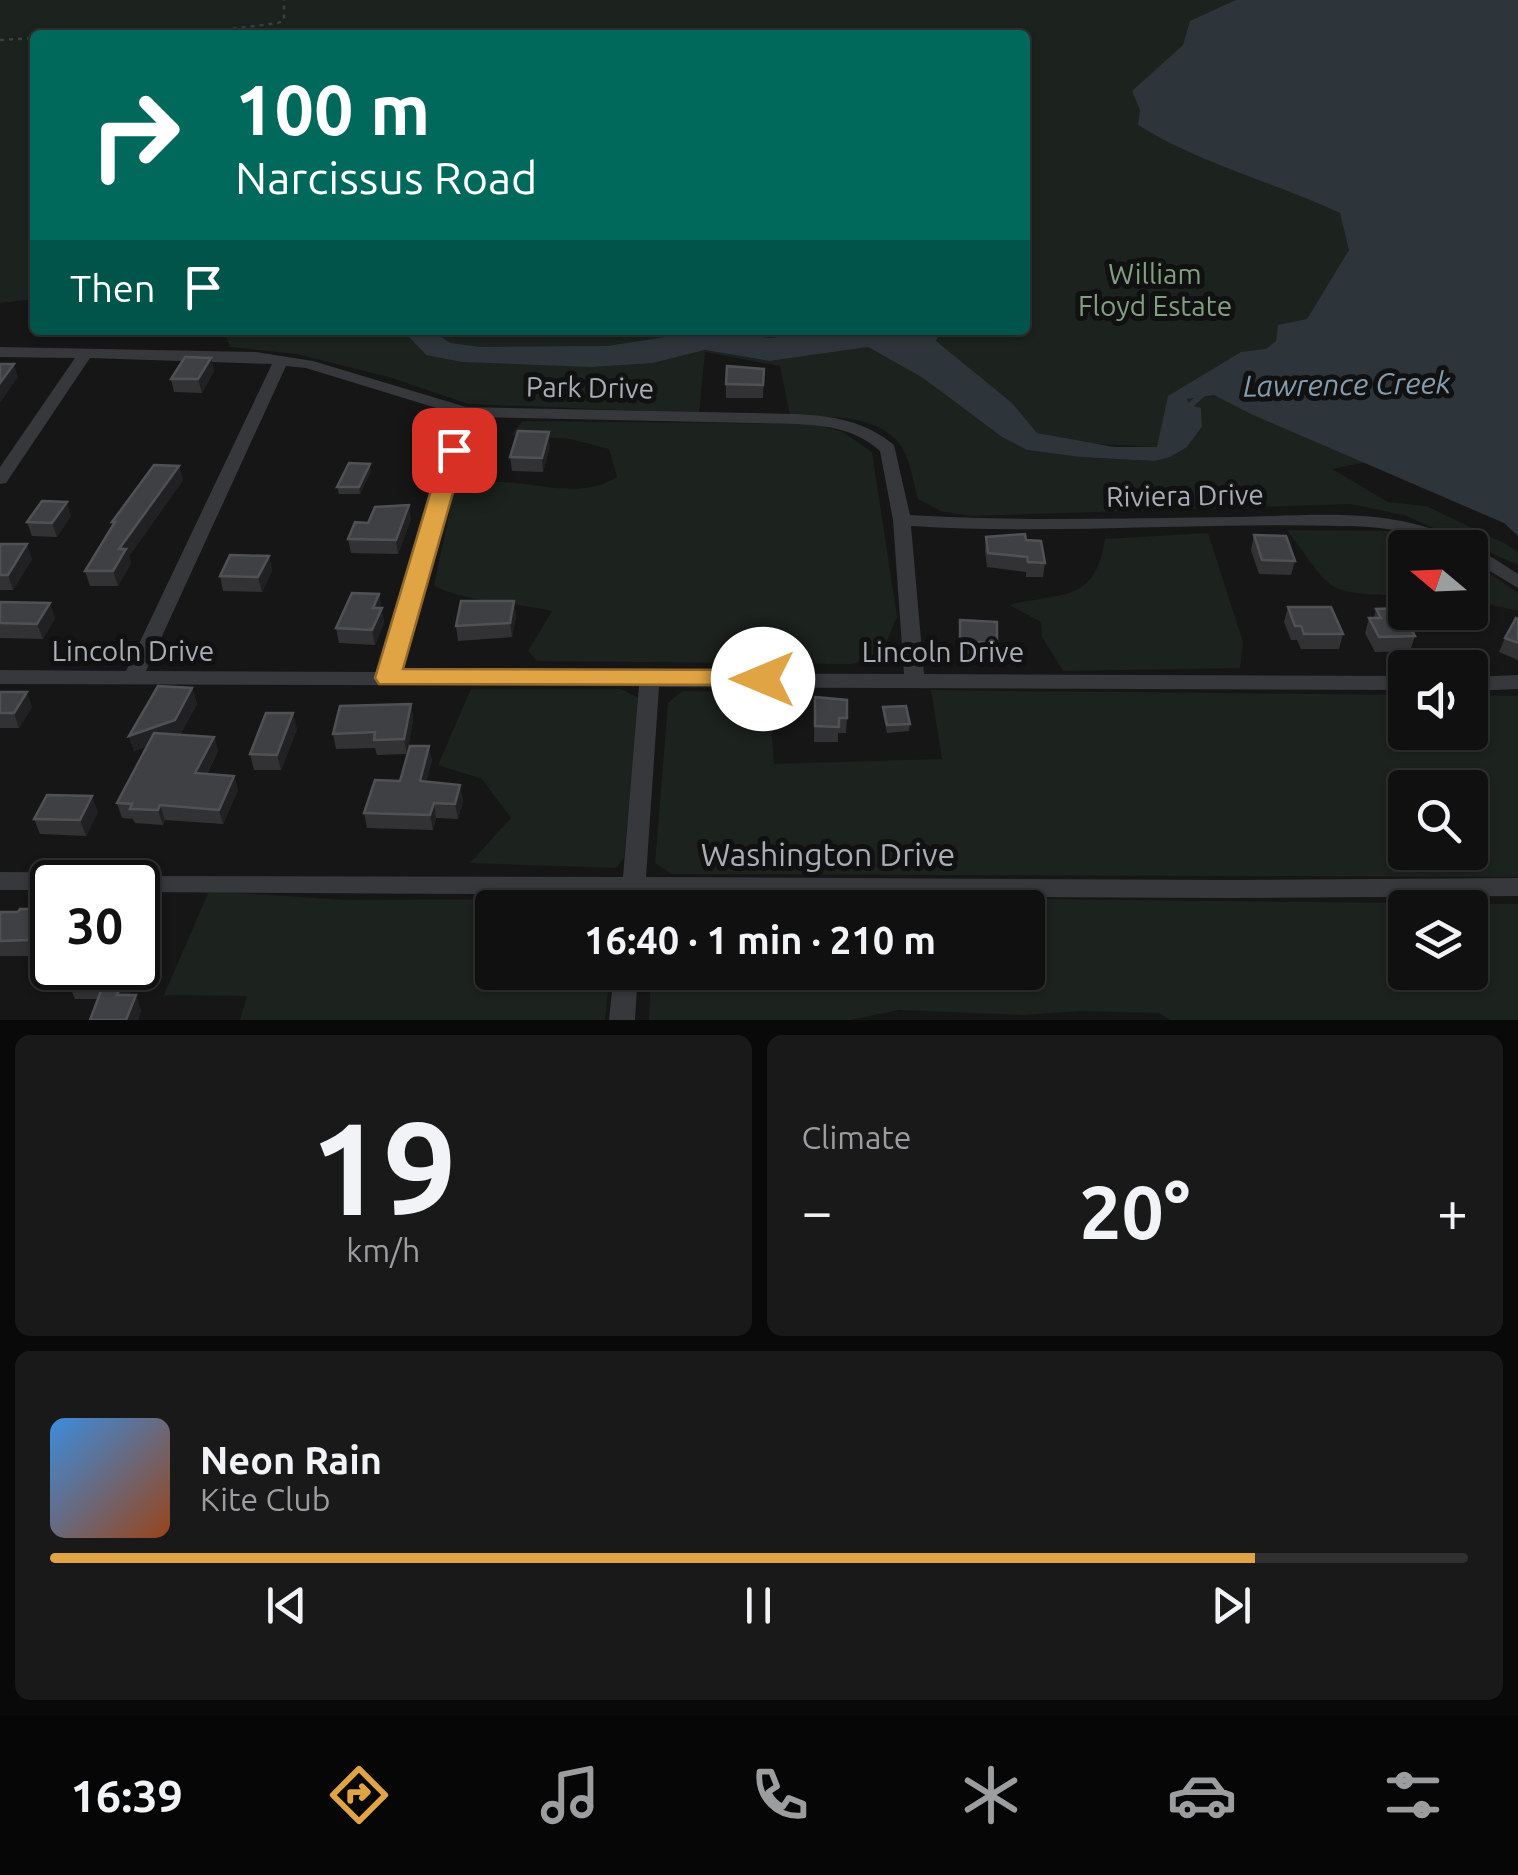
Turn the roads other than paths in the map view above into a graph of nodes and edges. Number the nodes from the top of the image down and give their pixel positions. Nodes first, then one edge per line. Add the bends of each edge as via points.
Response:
1 (0, 352) edge
2 (85, 354) junction
3 (282, 360) junction
4 (465, 412) junction
5 (0, 479) edge
6 (902, 520) junction
7 (1415, 530) edge
8 (1488, 563) edge
9 (1518, 582) edge
10 (134, 676) junction
11 (0, 677) edge
12 (388, 678) junction
13 (914, 678) junction
14 (650, 679) junction
15 (1518, 682) edge
16 (1488, 683) edge
17 (1388, 684) edge
18 (0, 882) edge
19 (30, 882) edge
20 (160, 883) edge
21 (1518, 887) edge
22 (633, 890) edge
23 (475, 892) edge
24 (1045, 892) edge
25 (624, 990) edge
26 (622, 1020) edge

1 - 2 street, Park Drive
2 - 3 street, Park Drive
2 - 5 street
3 - 4 street, Park Drive
3 - 10 street
4 - 6 street, Park Drive via 834,421 872,434 888,449
4 - 12 street
6 - 7 street, Riviera Drive via 1347,521
6 - 13 street, Park Drive
8 - 9 street, Riviera Drive
10 - 11 street, Lincoln Drive
10 - 12 street, Lincoln Drive
12 - 14 street, Lincoln Drive
13 - 14 street, Lincoln Drive
13 - 17 street, Lincoln Drive
14 - 22 street
15 - 16 street
18 - 19 street
20 - 23 street, Washington Drive
21 - 24 street, Washington Drive
25 - 26 street

